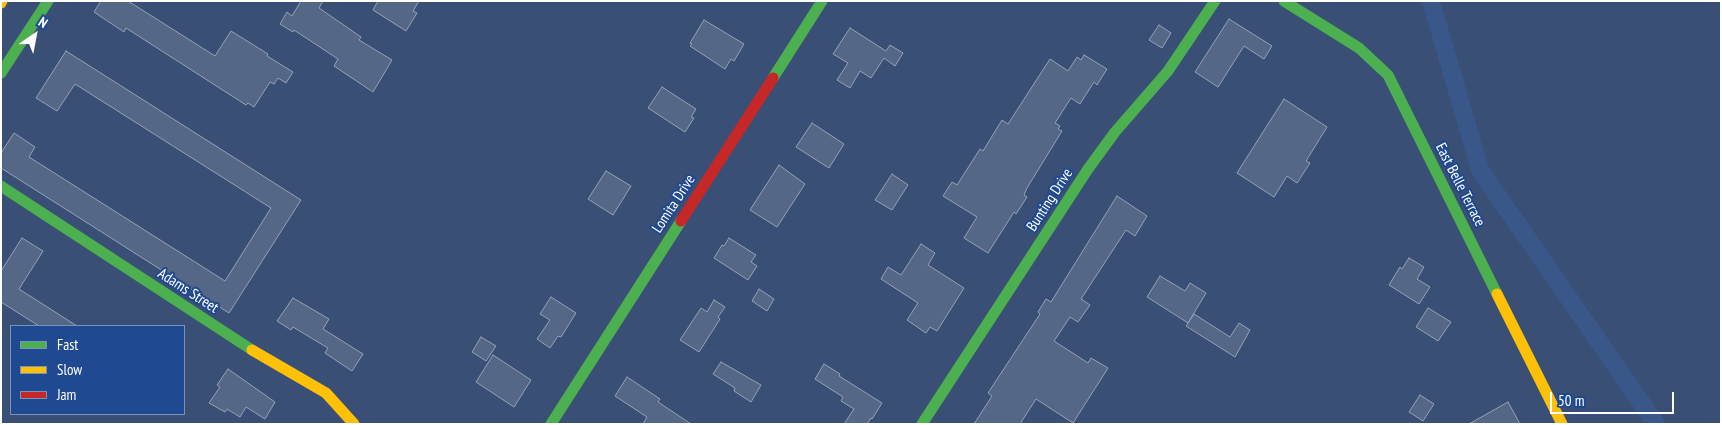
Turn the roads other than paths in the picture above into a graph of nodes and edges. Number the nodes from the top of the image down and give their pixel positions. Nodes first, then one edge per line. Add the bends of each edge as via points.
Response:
1 (48, 1) edge
2 (822, 1) edge
3 (1215, 1) edge
4 (1284, 1) edge
5 (1, 73) edge
6 (1, 186) edge
7 (354, 424) edge
8 (552, 424) edge
9 (922, 424) edge
10 (1562, 424) edge

1 - 5 street
2 - 8 street, Lomita Drive
3 - 9 street, Bunting Drive via 1168,71 1088,169
4 - 10 street, East Belle Terrace via 1359,48 1388,75
6 - 7 street, Adams Street via 234,339 326,392

